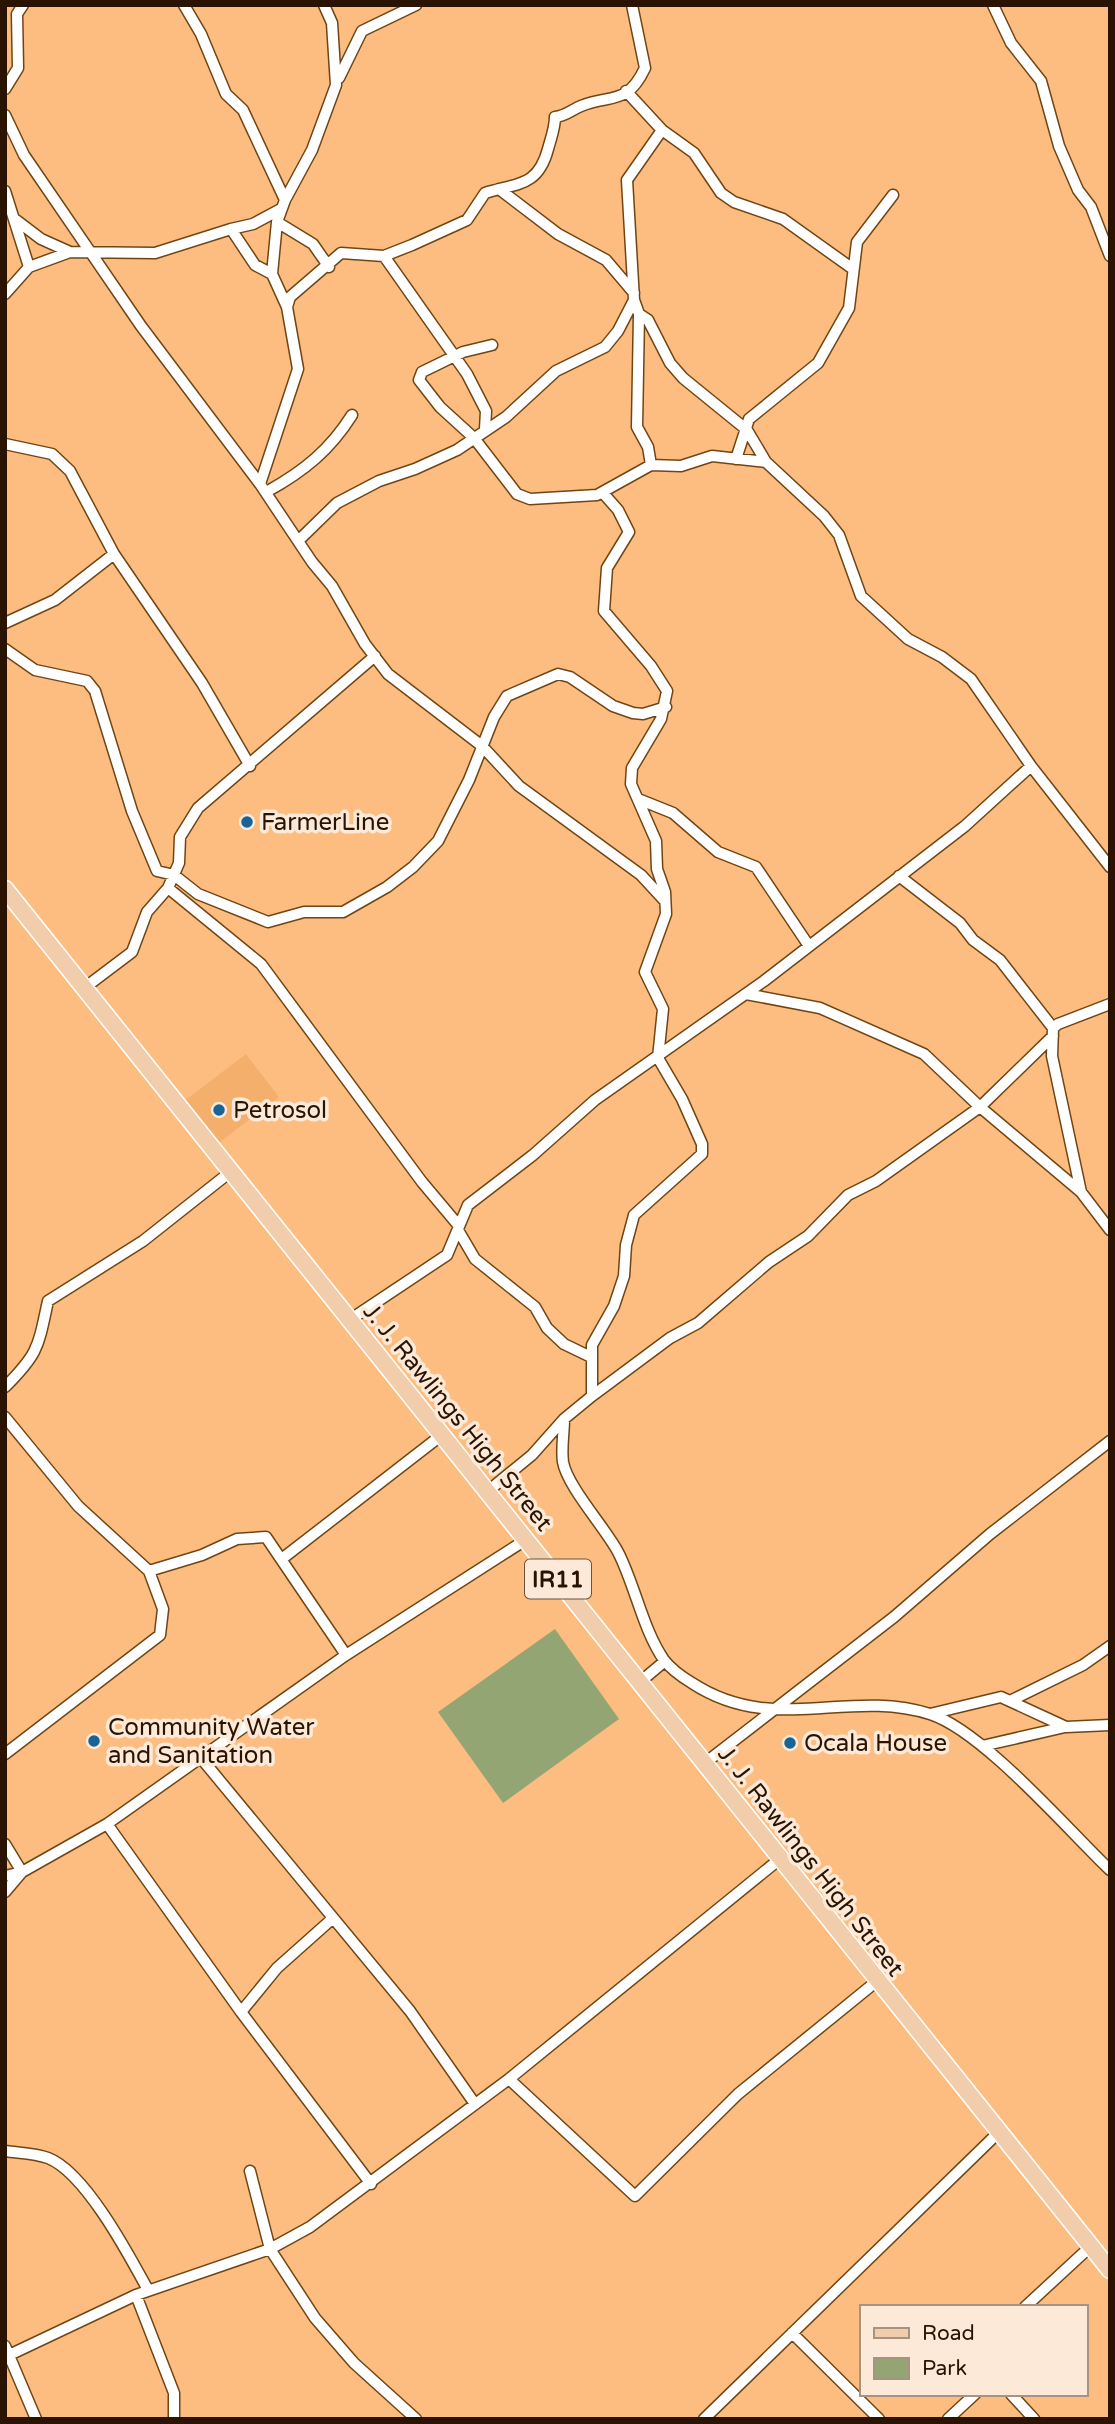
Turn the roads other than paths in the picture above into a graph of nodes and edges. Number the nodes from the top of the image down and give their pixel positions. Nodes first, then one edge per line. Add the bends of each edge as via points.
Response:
1 (23, 5) edge
2 (184, 5) edge
3 (324, 5) edge
4 (416, 5) edge
5 (632, 5) edge
6 (993, 5) edge
7 (337, 85) junction
8 (5, 89) edge
9 (626, 91) junction
10 (5, 115) edge
11 (662, 130) junction
12 (499, 189) junction
13 (5, 191) edge
14 (893, 195) dead end
15 (283, 204) junction
16 (15, 220) junction
17 (277, 222) junction
18 (231, 229) junction
19 (70, 252) junction
20 (91, 253) junction
21 (384, 256) junction
22 (1110, 256) edge
23 (29, 267) junction
24 (328, 267) junction
25 (853, 269) junction
26 (272, 274) junction
27 (5, 294) edge
28 (634, 296) junction
29 (287, 307) junction
30 (639, 314) junction
31 (492, 345) dead end
32 (454, 356) junction
33 (352, 415) dead end
34 (485, 429) junction
35 (747, 430) junction
36 (474, 438) junction
37 (5, 444) edge
38 (736, 458) junction
39 (766, 463) junction
40 (651, 465) junction
41 (264, 488) junction
42 (603, 493) junction
43 (298, 541) junction
44 (114, 554) junction
45 (5, 623) edge
46 (5, 649) edge
47 (375, 656) junction
48 (666, 707) junction
49 (643, 714) junction
50 (652, 732) junction
51 (482, 746) junction
52 (1031, 765) junction
53 (250, 766) junction
54 (638, 799) junction
55 (1110, 867) edge
56 (174, 875) junction
57 (899, 876) junction
58 (168, 888) junction
59 (5, 889) edge
60 (665, 901) junction
61 (809, 946) junction
62 (83, 989) junction
63 (746, 994) junction
64 (1110, 1004) edge
65 (1053, 1032) junction
66 (658, 1058) junction
67 (980, 1107) junction
68 (229, 1173) junction
69 (1081, 1192) junction
70 (458, 1228) junction
71 (1110, 1230) edge
72 (351, 1319) junction
73 (590, 1357) junction
74 (5, 1387) edge
75 (592, 1396) junction
76 (5, 1417) edge
77 (564, 1419) junction
78 (443, 1434) junction
79 (1110, 1441) edge
80 (488, 1491) junction
81 (527, 1539) junction
82 (283, 1558) junction
83 (149, 1572) junction
84 (1110, 1646) edge
85 (346, 1655) junction
86 (665, 1661) junction
87 (640, 1682) junction
88 (1012, 1700) junction
89 (772, 1711) junction
90 (930, 1714) junction
91 (1110, 1725) edge
92 (1066, 1727) junction
93 (982, 1745) junction
94 (5, 1754) edge
95 (201, 1758) junction
96 (705, 1763) junction
97 (107, 1824) junction
98 (5, 1844) edge
99 (781, 1858) junction
100 (1110, 1870) edge
101 (22, 1872) junction
102 (5, 1876) edge
103 (5, 1892) edge
104 (332, 1919) junction
105 (877, 1981) junction
106 (241, 2011) junction
107 (509, 2079) junction
108 (475, 2104) junction
109 (999, 2132) junction
110 (5, 2151) edge
111 (250, 2171) dead end
112 (371, 2184) junction
113 (1091, 2246) junction
114 (270, 2249) junction
115 (1110, 2270) edge
116 (148, 2290) junction
117 (136, 2295) junction
118 (1027, 2305) edge
119 (792, 2333) junction
120 (7, 2353) edge
121 (973, 2396) edge
122 (1013, 2396) edge
123 (36, 2419) edge
124 (174, 2419) edge
125 (416, 2419) edge
126 (704, 2419) edge
127 (879, 2419) edge
128 (948, 2419) edge
129 (1034, 2419) edge

1 - 8 street via 17,14 18,68
2 - 15 street via 226,94 243,110
3 - 7 street via 332,23
4 - 7 street via 362,31
5 - 9 street via 645,68
6 - 22 street via 1011,43 1041,81 1059,146
7 - 15 street via 312,150
9 - 11 street
9 - 12 street via 615,100 593,102 555,117 544,164 536,176
10 - 20 street via 24,155
11 - 25 street via 694,153 721,192 734,202 783,219
11 - 28 street via 626,180
12 - 21 street via 485,194 467,220
12 - 28 street via 558,234 606,260
13 - 16 street
14 - 25 street via 861,235
15 - 17 street
15 - 18 street via 253,223
16 - 19 street
16 - 23 street
17 - 24 street via 313,244
17 - 26 street
18 - 20 street via 155,253
18 - 26 street via 255,265
19 - 20 street
19 - 23 street
20 - 41 street
21 - 24 street via 341,253
21 - 32 street
23 - 27 street
24 - 29 street via 290,297
25 - 35 street via 849,308 818,363 755,413
26 - 29 street
28 - 30 street
28 - 34 street via 605,347 556,371 506,417
29 - 41 street via 298,369
30 - 35 street via 648,320 683,378
30 - 40 street via 637,427
31 - 32 street
32 - 34 street via 486,411
32 - 36 street via 422,372 419,380 440,408
33 - 41 street via 322,455 301,473
34 - 36 street
35 - 38 street
35 - 39 street
36 - 42 street via 516,494 551,499
36 - 43 street via 337,503
37 - 44 street via 52,454 70,471
38 - 39 street
38 - 40 street via 712,456 681,466
39 - 52 street via 839,535 861,596 908,639 971,678
40 - 42 street
41 - 43 street
42 - 48 street via 629,533 607,568 604,611 662,681
43 - 47 street
44 - 45 street via 55,600
44 - 53 street via 202,683
46 - 56 street via 35,670 87,681 95,691 151,862 157,871
47 - 51 street via 388,674
47 - 53 street
48 - 49 street
48 - 50 street
49 - 50 street
49 - 51 street via 613,706 558,674 507,696
50 - 54 street via 632,768 631,784
51 - 56 street via 438,841 396,880 351,909 291,913 268,922 198,894
51 - 60 street via 519,786 642,875
52 - 55 street
52 - 57 street via 965,826
53 - 56 street via 198,808 180,837
54 - 60 street via 656,841
54 - 61 street via 673,813 718,852 757,867
56 - 58 street
57 - 61 street
57 - 65 street via 1000,960
58 - 62 street via 147,912 132,952
58 - 70 street via 261,964
59 - 62 main road, J. J. Rawlings High Street / IR11
60 - 66 street via 663,924 645,967 664,1014
61 - 63 street
62 - 68 main road, J. J. Rawlings High Street / IR11
63 - 66 street
63 - 67 street via 820,1008 924,1054
64 - 65 street via 1077,1014
65 - 67 street
65 - 69 street via 1052,1056
66 - 70 street via 595,1100 533,1155 482,1192 468,1205
66 - 73 street via 682,1099 702,1154 634,1215 624,1276
67 - 69 street
67 - 75 street via 877,1181 848,1195 808,1236 769,1262 698,1323 670,1338
68 - 72 main road, J. J. Rawlings High Street / IR11
68 - 74 street via 143,1241 48,1301 39,1347
69 - 71 street
70 - 72 street via 447,1255 437,1265
70 - 73 street via 475,1259 535,1307 547,1328 564,1344
72 - 78 main road, J. J. Rawlings High Street / IR11
73 - 75 street
75 - 77 street
76 - 83 street via 78,1506
77 - 80 street via 532,1455
77 - 86 street via 563,1464 618,1551
78 - 80 main road, J. J. Rawlings High Street / IR11
78 - 82 street
79 - 89 street
80 - 81 main road, J. J. Rawlings High Street / IR11
81 - 85 street
81 - 87 main road, J. J. Rawlings High Street / IR11
82 - 83 street via 266,1537 237,1539
82 - 85 street
83 - 94 street via 163,1609 160,1635
84 - 88 street via 1083,1665
85 - 95 street
86 - 87 street
86 - 89 street via 718,1700
87 - 96 main road, J. J. Rawlings High Street / IR11
88 - 90 street via 990,1698
88 - 92 street
89 - 90 street via 856,1706
89 - 96 street
90 - 93 street
91 - 92 street
92 - 93 street
93 - 100 street
95 - 97 street
95 - 104 street
96 - 99 main road, J. J. Rawlings High Street / IR11
97 - 101 street
97 - 106 street
98 - 101 street
99 - 105 main road, J. J. Rawlings High Street / IR11
99 - 107 street
101 - 102 street
101 - 103 street
104 - 106 street via 292,1952
104 - 108 street via 410,2011
105 - 107 street via 738,2094 635,2196
105 - 109 main road, J. J. Rawlings High Street / IR11
106 - 112 street
107 - 108 street
108 - 112 street
109 - 113 main road, J. J. Rawlings High Street / IR11
109 - 119 street
110 - 116 street via 48,2158 72,2173 127,2251
111 - 114 street
112 - 114 street
113 - 115 main road, J. J. Rawlings High Street / IR11
113 - 118 street
114 - 116 street
114 - 125 street via 315,2318 346,2354
116 - 117 street
117 - 120 street
117 - 124 street via 174,2393
119 - 126 street
119 - 127 street
120 - 123 street
121 - 128 street
122 - 129 street

